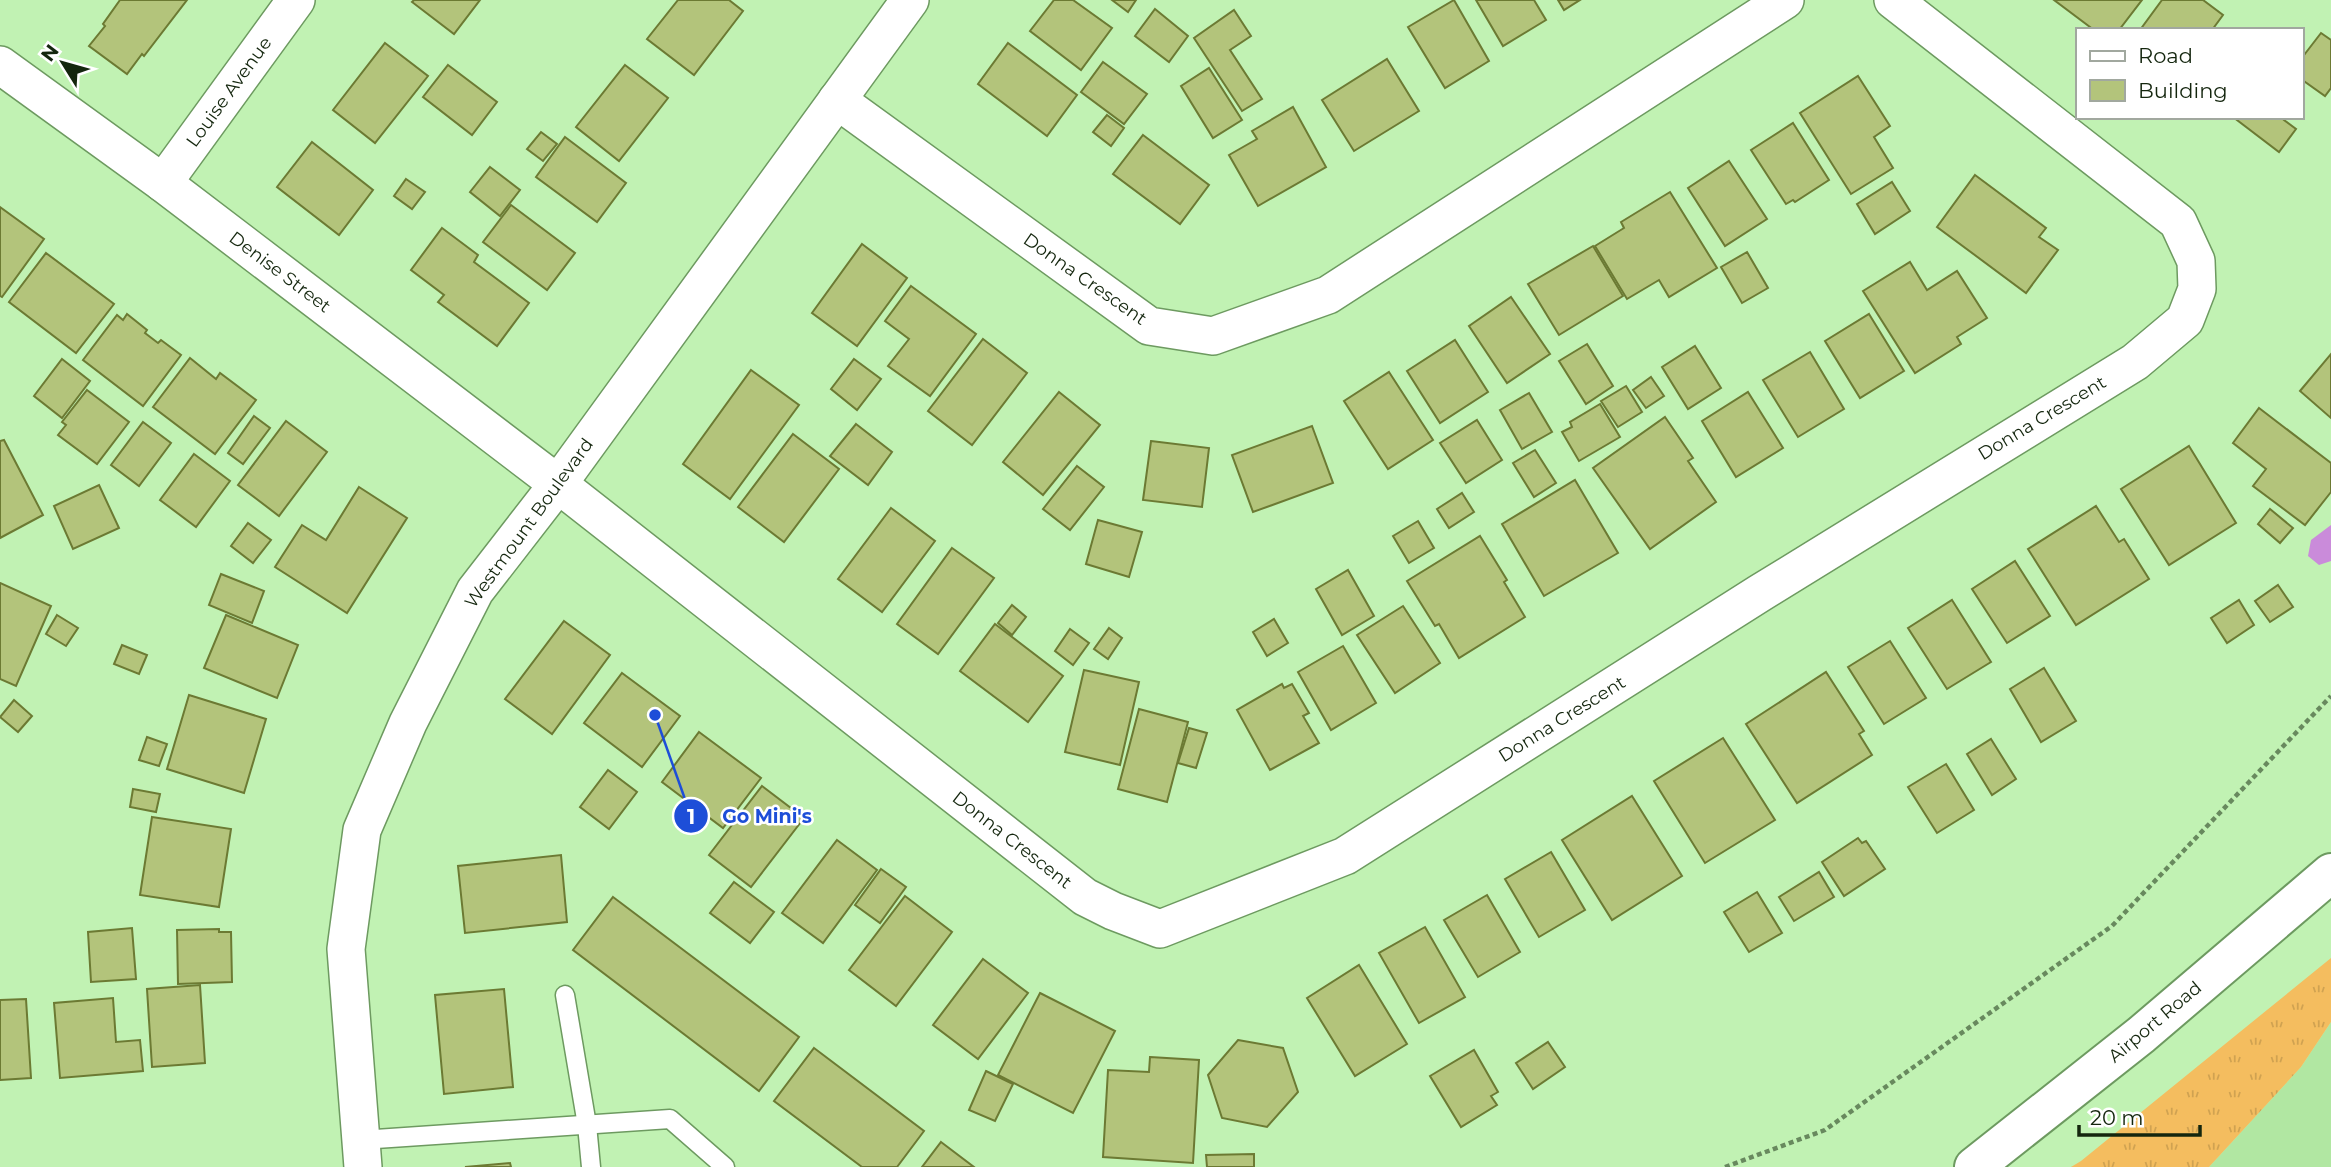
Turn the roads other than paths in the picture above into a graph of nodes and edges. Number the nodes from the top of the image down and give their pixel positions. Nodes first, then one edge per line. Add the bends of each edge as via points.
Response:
1 (296, 0) edge
2 (910, 0) edge
3 (1785, 0) edge
4 (1892, 0) edge
5 (0, 65) edge
6 (837, 100) junction
7 (163, 183) junction
8 (558, 484) junction
9 (2331, 873) edge
10 (565, 995) dead end
11 (587, 1125) junction
12 (362, 1154) edge
13 (591, 1167) edge
14 (725, 1167) edge
15 (1974, 1167) edge

1 - 7 street, Louise Avenue
2 - 6 street, Westmount Boulevard
3 - 6 street, Donna Crescent via 1328,295 1213,336 1149,326
4 - 8 street, Donna Crescent via 2178,222 2196,261 2197,289 2185,320 2134,362 1345,856 1160,929 1085,897
5 - 7 street, Denise Street
6 - 8 street, Westmount Boulevard
7 - 8 street, Denise Street
8 - 12 street, Westmount Boulevard via 475,591 408,723 362,830 346,948
9 - 15 main road, Airport Road via 2141,1035
10 - 11 lane
11 - 12 lane
11 - 13 lane
11 - 14 lane via 670,1119

